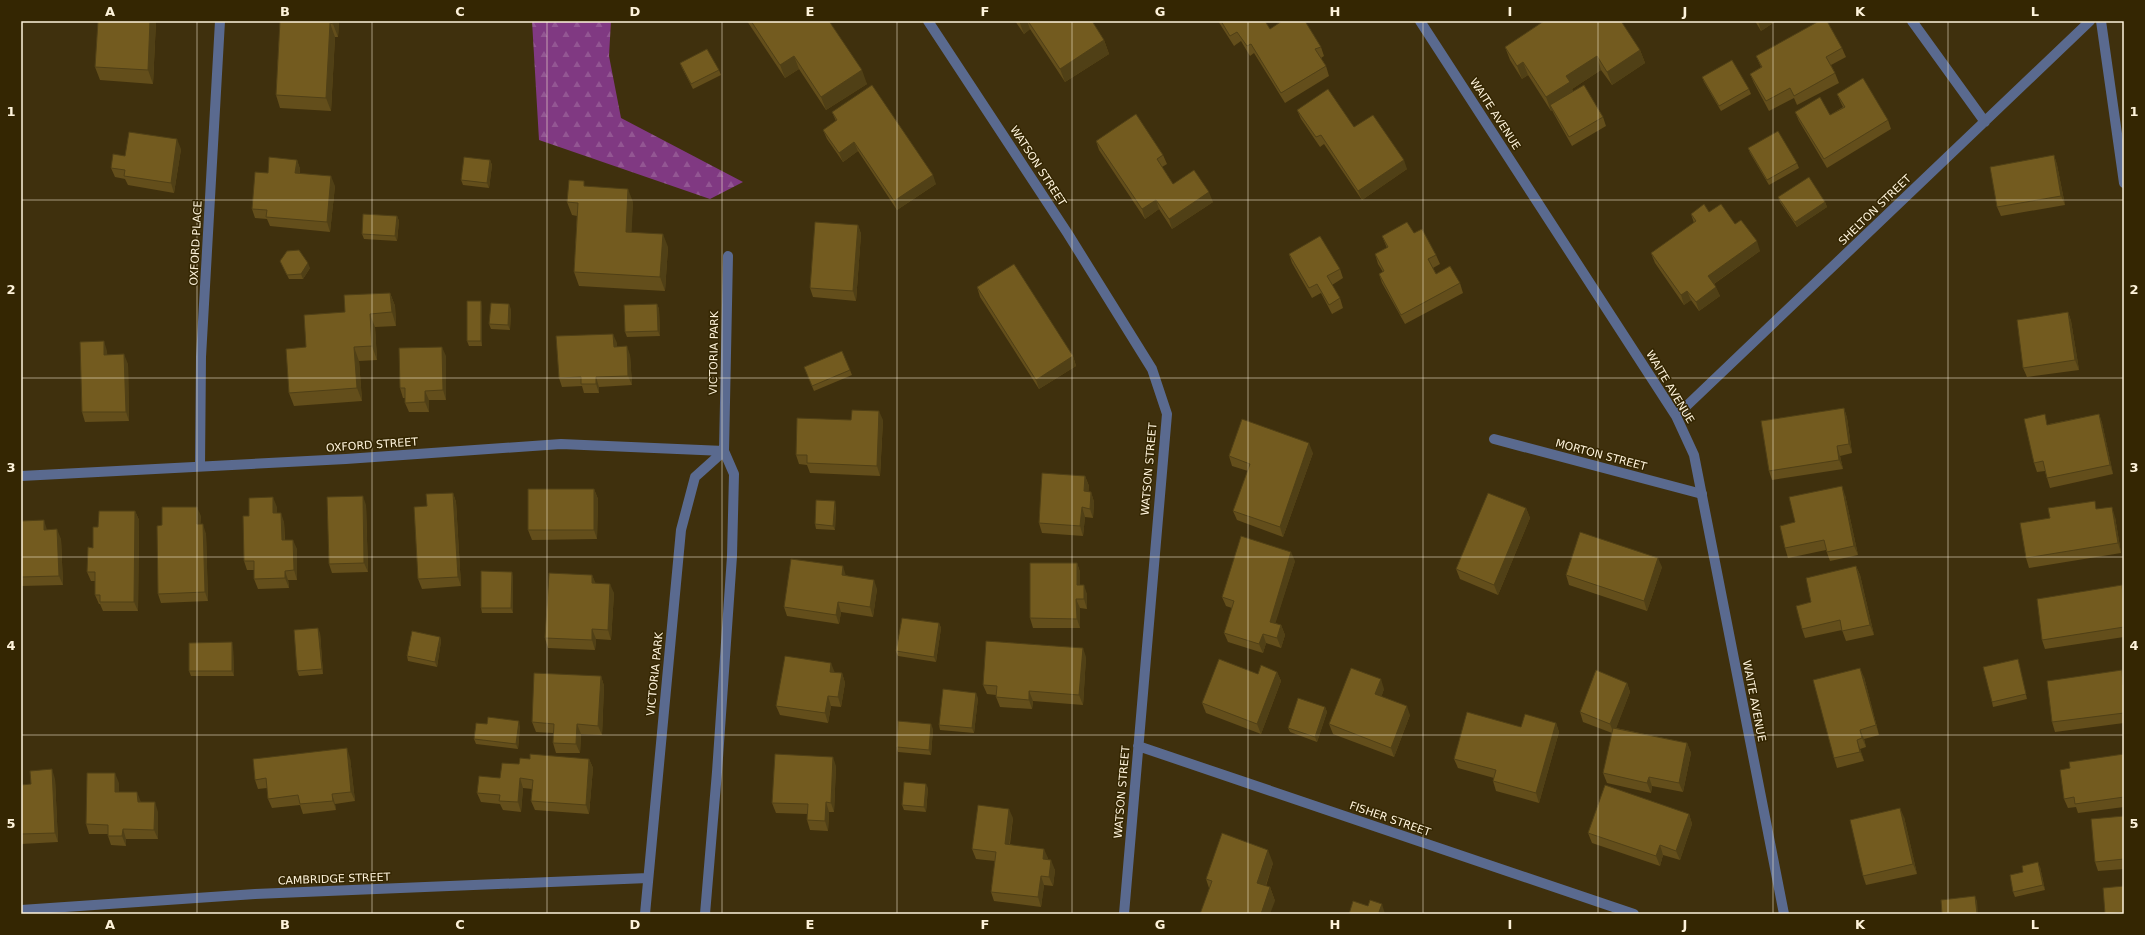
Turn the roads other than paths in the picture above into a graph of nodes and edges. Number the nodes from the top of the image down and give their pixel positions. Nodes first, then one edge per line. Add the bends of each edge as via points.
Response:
1 (220, 21) edge
2 (928, 21) edge
3 (1912, 21) edge
4 (2090, 21) edge
5 (2100, 21) edge
6 (1422, 22) edge
7 (1985, 122) junction
8 (2124, 183) edge
9 (728, 256) dead end
10 (1676, 416) junction
11 (1494, 439) dead end
12 (724, 451) junction
13 (200, 466) junction
14 (21, 476) edge
15 (1702, 494) junction
16 (1138, 746) junction
17 (648, 878) junction
18 (21, 910) edge
19 (645, 914) edge
20 (705, 914) edge
21 (1124, 914) edge
22 (1634, 914) edge
23 (1784, 914) edge

1 - 13 street, OXFORD PLACE via 201,357
2 - 16 street, WATSON STREET via 1072,239 1148,362 1167,414
3 - 7 street
4 - 7 street, SHELTON STREET
5 - 8 street
6 - 10 street, WAITE AVENUE
7 - 10 street, SHELTON STREET
9 - 12 street, VICTORIA PARK
10 - 15 street, WAITE AVENUE via 1694,454
11 - 15 street, MORTON STREET
12 - 13 street, OXFORD STREET via 561,444
12 - 17 street, VICTORIA PARK via 695,477 681,530
12 - 20 street, VICTORIA PARK via 734,474 732,556
13 - 14 street, OXFORD STREET
15 - 23 street, WAITE AVENUE
16 - 21 street, WATSON STREET
16 - 22 street, FISHER STREET
17 - 18 street, CAMBRIDGE STREET via 255,894
17 - 19 street, VICTORIA PARK

